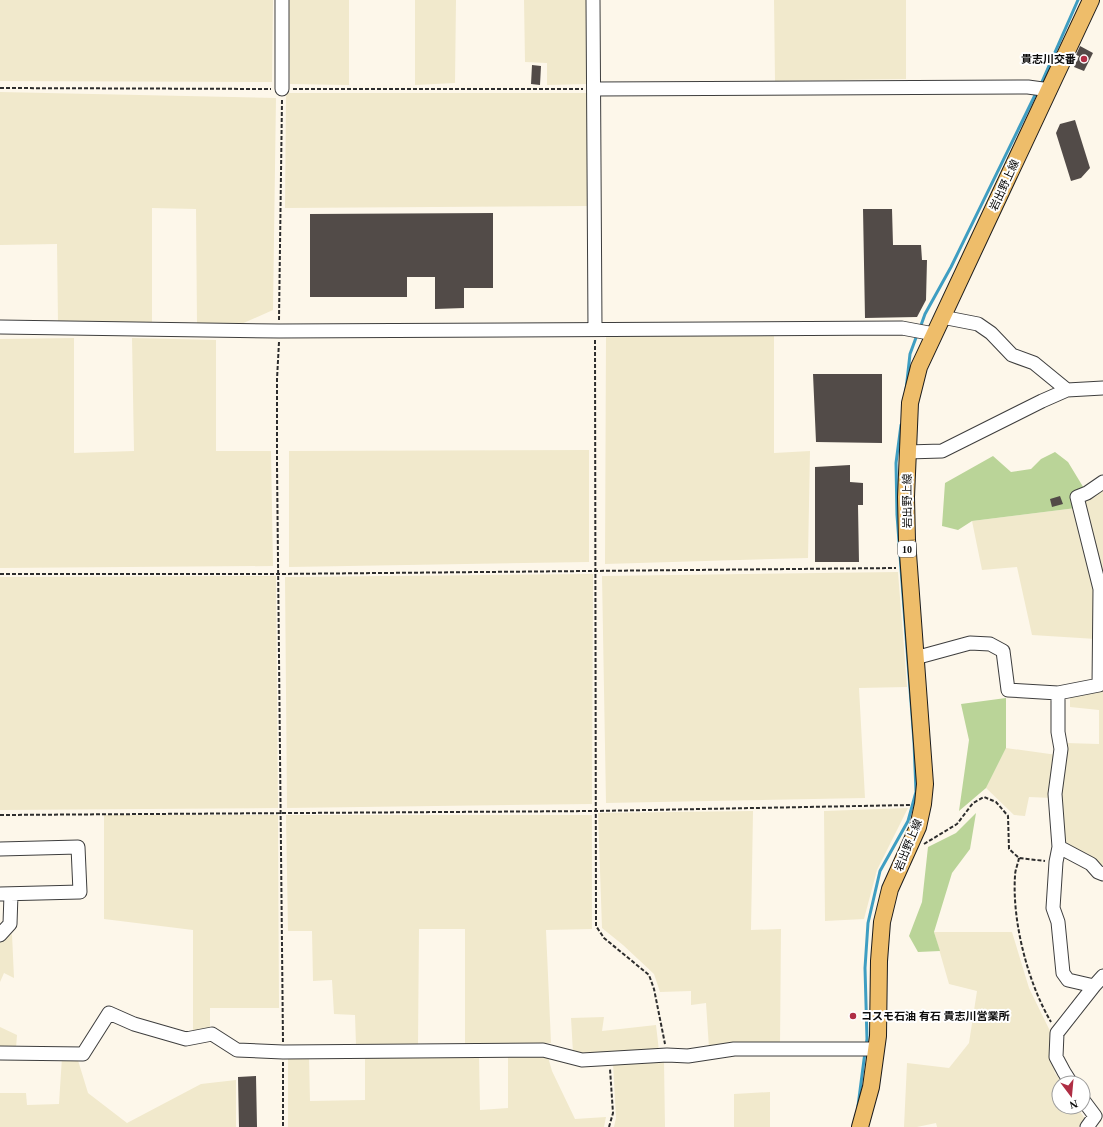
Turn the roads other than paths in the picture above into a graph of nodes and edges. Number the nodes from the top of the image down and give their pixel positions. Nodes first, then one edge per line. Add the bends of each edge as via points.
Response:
1 (282, 0) edge
2 (593, 0) edge
3 (1091, 0) edge
4 (282, 89) road end
5 (594, 89) junction
6 (1050, 90) junction
7 (942, 317) junction
8 (0, 327) edge
9 (595, 329) junction
10 (934, 334) junction
11 (1067, 390) junction
12 (1101, 392) edge
13 (907, 452) junction
14 (1103, 482) edge
15 (1101, 588) edge
16 (915, 658) junction
17 (1101, 678) edge
18 (1058, 693) junction
19 (1059, 848) junction
20 (0, 849) edge
21 (1103, 874) edge
22 (6, 894) edge
23 (0, 935) edge
24 (1103, 976) edge
25 (1094, 986) junction
26 (876, 1049) junction
27 (0, 1053) edge
28 (1066, 1075) edge
29 (1091, 1111) edge
30 (860, 1127) edge
31 (1087, 1127) edge

1 - 4 street
2 - 5 street
3 - 6 main road, 岩出野上線 / 10
5 - 6 street via 1028,86
5 - 9 street
6 - 7 main road, 岩出野上線 / 10
7 - 10 main road, 岩出野上線 / 10
7 - 11 street via 978,324 991,333 1012,356 1034,363
8 - 9 street via 279,331
9 - 10 street via 902,328
10 - 13 main road, 岩出野上線 / 10 via 919,367 910,403
11 - 12 street
11 - 13 street via 942,451
13 - 16 main road, 岩出野上線 / 10 via 906,497
14 - 15 street via 1077,497
15 - 17 street
16 - 18 street via 970,643 990,644 1003,652 1008,690
16 - 26 main road, 岩出野上線 / 10 via 925,784 918,827 890,889 882,922
17 - 18 street via 1099,685
18 - 19 street via 1058,732 1061,749 1055,794
19 - 21 street via 1091,864
19 - 25 street via 1052,908 1058,922 1063,973 1068,980
20 - 22 street via 78,847 80,892
22 - 23 street via 10,924
24 - 25 street
25 - 28 street via 1057,1033 1056,1057
26 - 27 street via 734,1049 688,1056 582,1060 543,1050 237,1050 212,1034 186,1039 134,1024 109,1013 83,1054
26 - 30 main road, 岩出野上線 / 10 via 871,1087
29 - 31 street via 1095,1116

